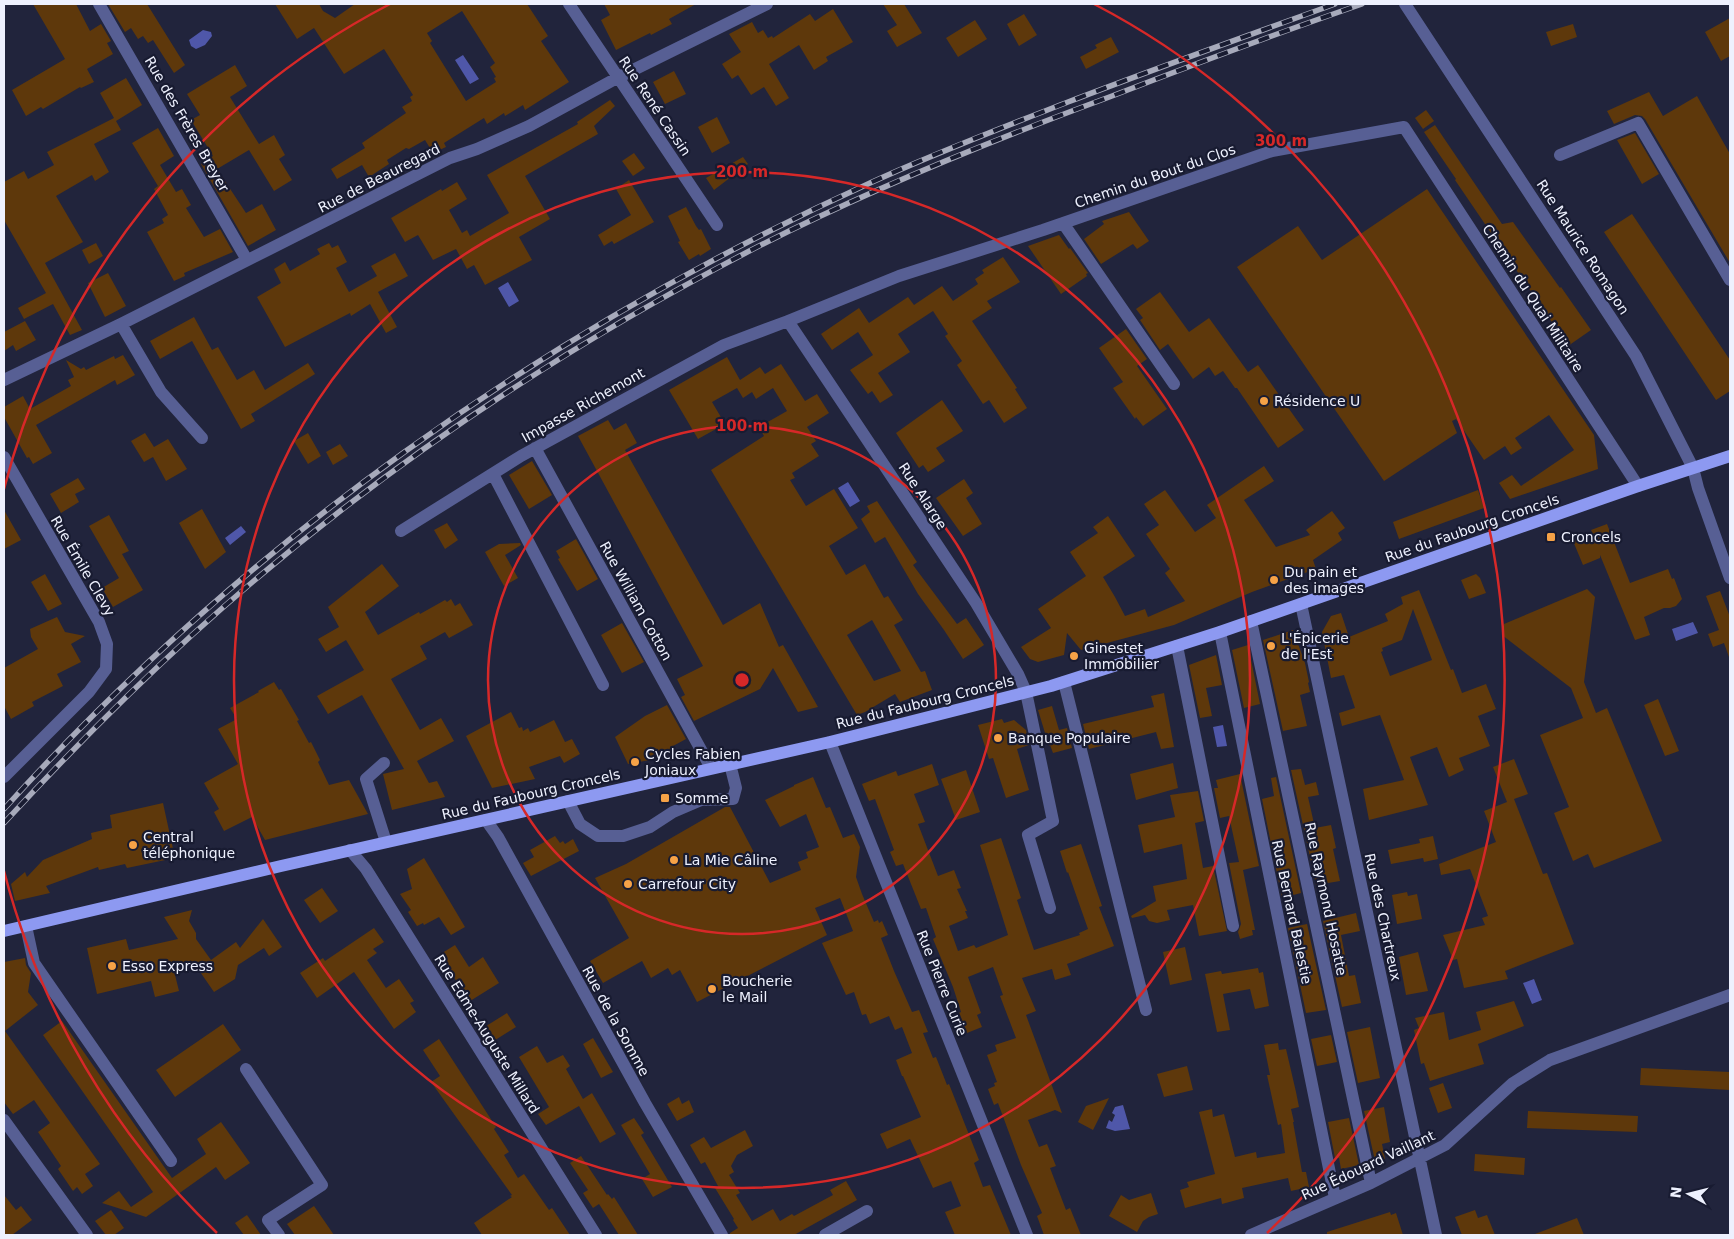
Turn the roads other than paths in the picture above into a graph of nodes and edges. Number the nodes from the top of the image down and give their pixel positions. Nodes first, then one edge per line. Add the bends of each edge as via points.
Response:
1 (99, 4) edge
2 (569, 4) edge
3 (767, 4) edge
4 (1405, 4) edge
5 (617, 78) junction
6 (1404, 127) joint
7 (1560, 154) dead end
8 (1063, 224) junction
9 (717, 225) dead end
10 (247, 260) junction
11 (1730, 280) edge
12 (788, 321) junction
13 (121, 324) junction
14 (4, 380) edge
15 (1174, 384) dead end
16 (202, 438) dead end
17 (535, 448) junction
18 (1730, 456) edge
19 (4, 457) edge
20 (1693, 468) junction
21 (493, 474) junction
22 (1638, 486) junction
23 (402, 531) dead end
24 (1730, 578) edge
25 (1301, 604) junction
26 (1251, 622) junction
27 (1220, 632) junction
28 (1177, 646) junction
29 (1064, 682) junction
30 (603, 685) dead end
31 (1026, 692) junction
32 (830, 742) junction
33 (384, 763) dead end
34 (730, 764) junction
35 (711, 768) junction
36 (4, 777) edge
37 (568, 800) junction
38 (486, 820) junction
39 (386, 842) junction
40 (350, 850) junction
41 (1050, 908) dead end
42 (26, 926) junction
43 (1233, 926) dead end
44 (4, 931) edge
45 (1730, 995) edge
46 (1146, 1010) dead end
47 (246, 1069) dead end
48 (4, 1120) edge
49 (1420, 1160) junction
50 (171, 1161) dead end
51 (1372, 1183) junction
52 (1335, 1198) junction
53 (867, 1211) dead end
54 (87, 1235) edge
55 (278, 1235) edge
56 (596, 1235) edge
57 (722, 1235) edge
58 (826, 1235) edge
59 (1027, 1235) edge
60 (1251, 1235) edge
61 (1436, 1235) edge

1 - 10 street, Rue des Frères Breyer
2 - 5 street, Rue René Cassin
3 - 5 street, Rue de Beauregard
4 - 20 street, Rue Maurice Romagon via 1636,356
5 - 9 street, Rue René Cassin
5 - 10 street, Rue de Beauregard via 530,126 450,158
6 - 8 street, Chemin du Bout du Clos via 1272,151
6 - 22 street, Chemin du Quai Militaire
7 - 11 street via 1638,123
8 - 12 street, Chemin du Bout du Clos via 899,276
8 - 15 street, Chemin du Bout du Clos
10 - 13 street, Rue de Beauregard
12 - 17 street, Impasse Richemont via 724,345
12 - 31 street, Rue Alarge via 976,604
13 - 14 street, Rue de Beauregard
13 - 16 street via 161,392
17 - 21 street, Impasse Richemont
17 - 35 street, Rue William Cotton
18 - 20 main road, Rue du Faubourg Croncels
19 - 36 street, Rue Émile Clevy via 99,622 107,644 106,669 89,692
20 - 22 main road, Rue du Faubourg Croncels
20 - 24 street, Rue Maurice Romagon
21 - 23 street, Impasse Richemont
21 - 30 street
22 - 25 main road, Rue du Faubourg Croncels
25 - 26 main road, Rue du Faubourg Croncels
25 - 49 street, Rue des Chartreux
26 - 27 main road, Rue du Faubourg Croncels
26 - 51 street, Rue Raymond Hosatte
27 - 28 main road, Rue du Faubourg Croncels
27 - 52 street, Rue Bernard Balestie
28 - 29 main road, Rue du Faubourg Croncels
28 - 43 street
29 - 31 main road, Rue du Faubourg Croncels
29 - 46 street
31 - 32 main road, Rue du Faubourg Croncels
31 - 41 street, Rue Alarge via 1053,821 1028,835
32 - 34 main road, Rue du Faubourg Croncels
32 - 59 street, Rue Pierre Curie
33 - 39 street via 366,779
34 - 35 main road, Rue du Faubourg Croncels
34 - 37 street via 736,788 733,798 689,804 650,827 623,836 598,836 580,824
35 - 37 main road, Rue du Faubourg Croncels
37 - 38 main road, Rue du Faubourg Croncels
38 - 39 main road, Rue du Faubourg Croncels
38 - 57 street, Rue de la Somme
39 - 40 main road, Rue du Faubourg Croncels
40 - 42 main road, Rue du Faubourg Croncels
40 - 56 street, Rue Edme-Auguste Millard via 366,869
42 - 44 main road, Rue du Faubourg Croncels
42 - 50 street via 34,962
45 - 49 street, Rue Édouard Vaillant via 1550,1060 1513,1083 1445,1145
47 - 55 street via 322,1185 268,1220
48 - 54 street
49 - 51 street, Rue Édouard Vaillant
49 - 61 street, Rue des Chartreux
51 - 52 street, Rue Édouard Vaillant
52 - 60 street, Rue Édouard Vaillant
53 - 58 street

